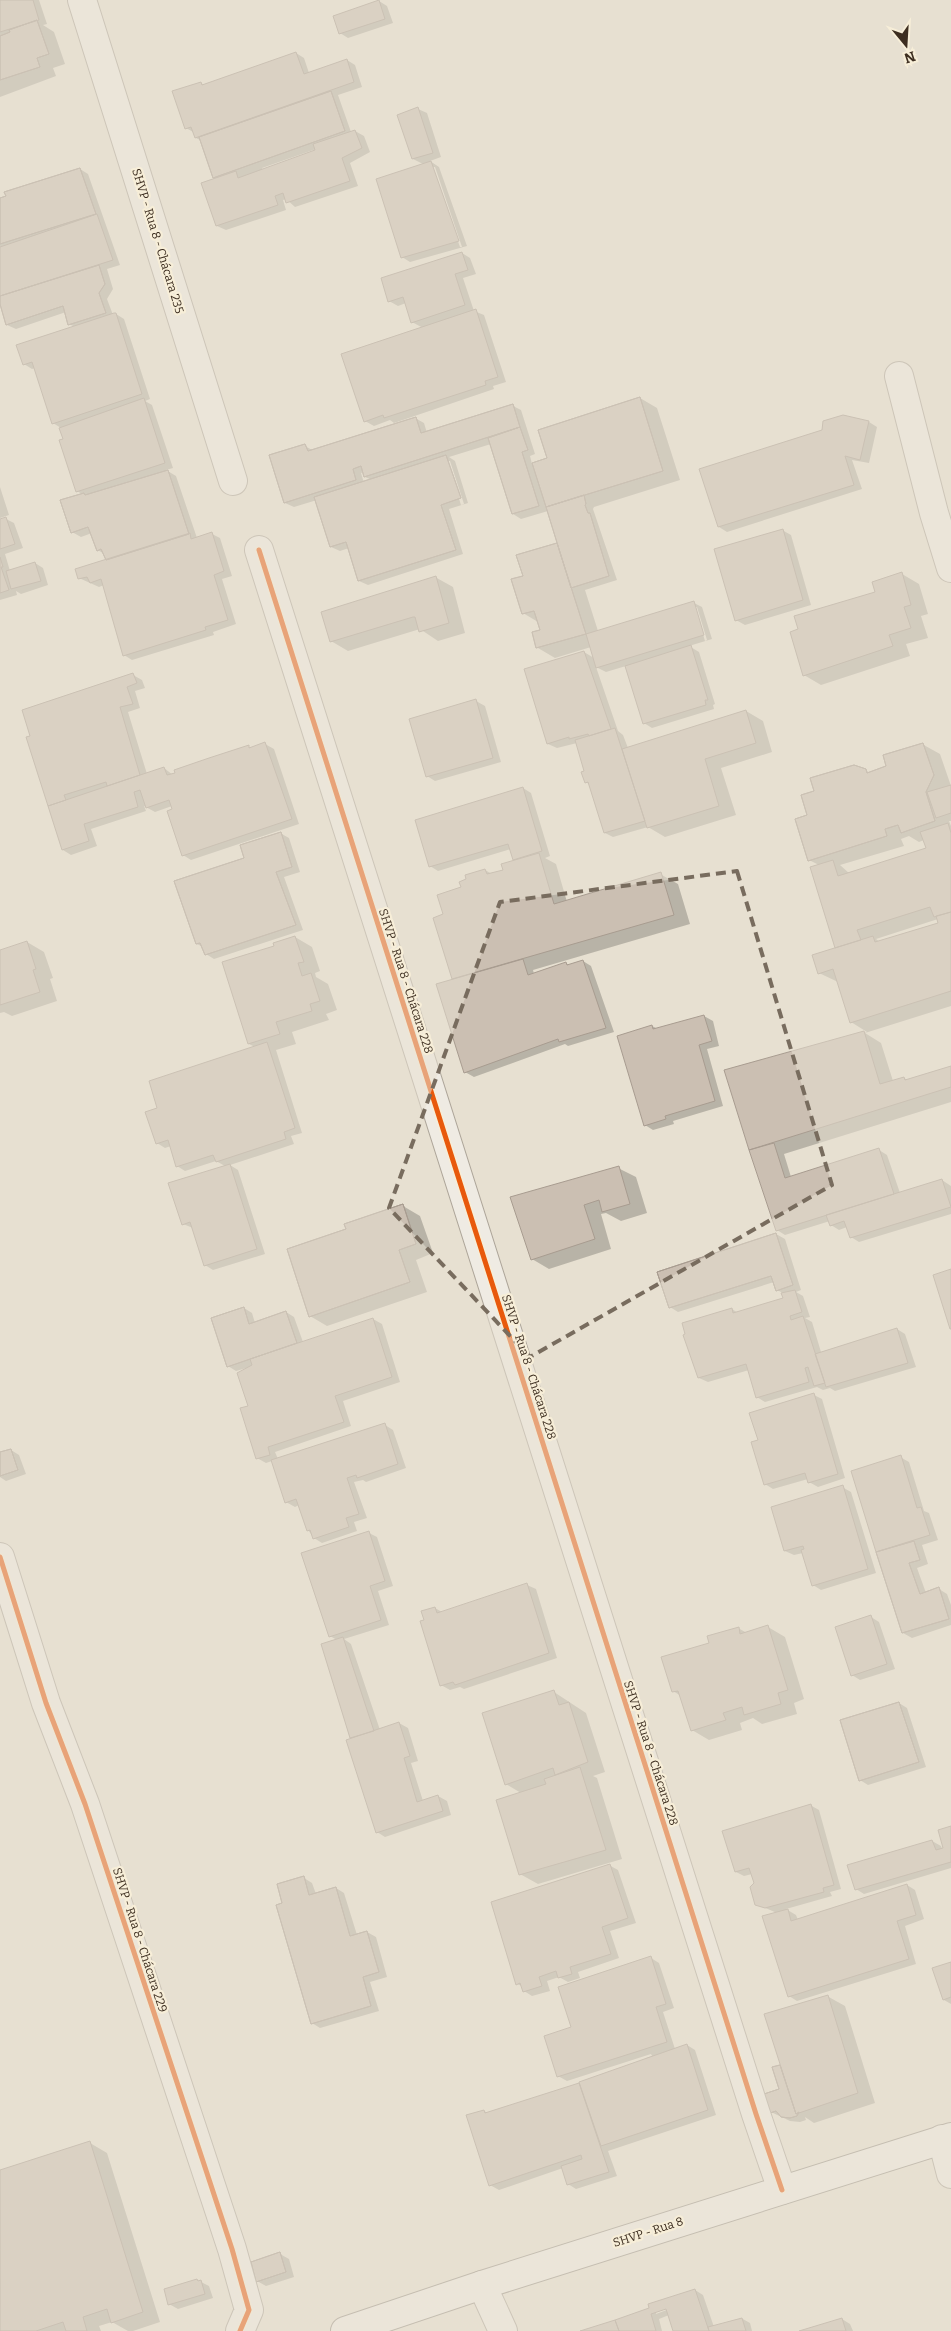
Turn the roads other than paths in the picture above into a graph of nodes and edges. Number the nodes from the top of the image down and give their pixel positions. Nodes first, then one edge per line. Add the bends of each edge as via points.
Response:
1 (82, 0) edge
2 (898, 376) dead end
3 (233, 481) dead end
4 (259, 550) dead end
5 (951, 568) edge
6 (0, 1558) edge
7 (946, 2138) edge
8 (951, 2174) edge
9 (782, 2190) junction
10 (482, 2285) junction
11 (240, 2331) edge
12 (346, 2331) edge
13 (503, 2331) edge

1 - 3 street, SHVP - Rua 8 - Chácara 235
2 - 5 street
4 - 9 street, SHVP - Rua 8 - Chácara 228
6 - 11 street, SHVP - Rua 8 - Chácara 229 via 46,1703 85,1804 232,2248 249,2310
7 - 8 street
7 - 9 street, SHVP - Rua 8
9 - 10 street, SHVP - Rua 8
10 - 12 street, SHVP - Rua 8
10 - 13 street

